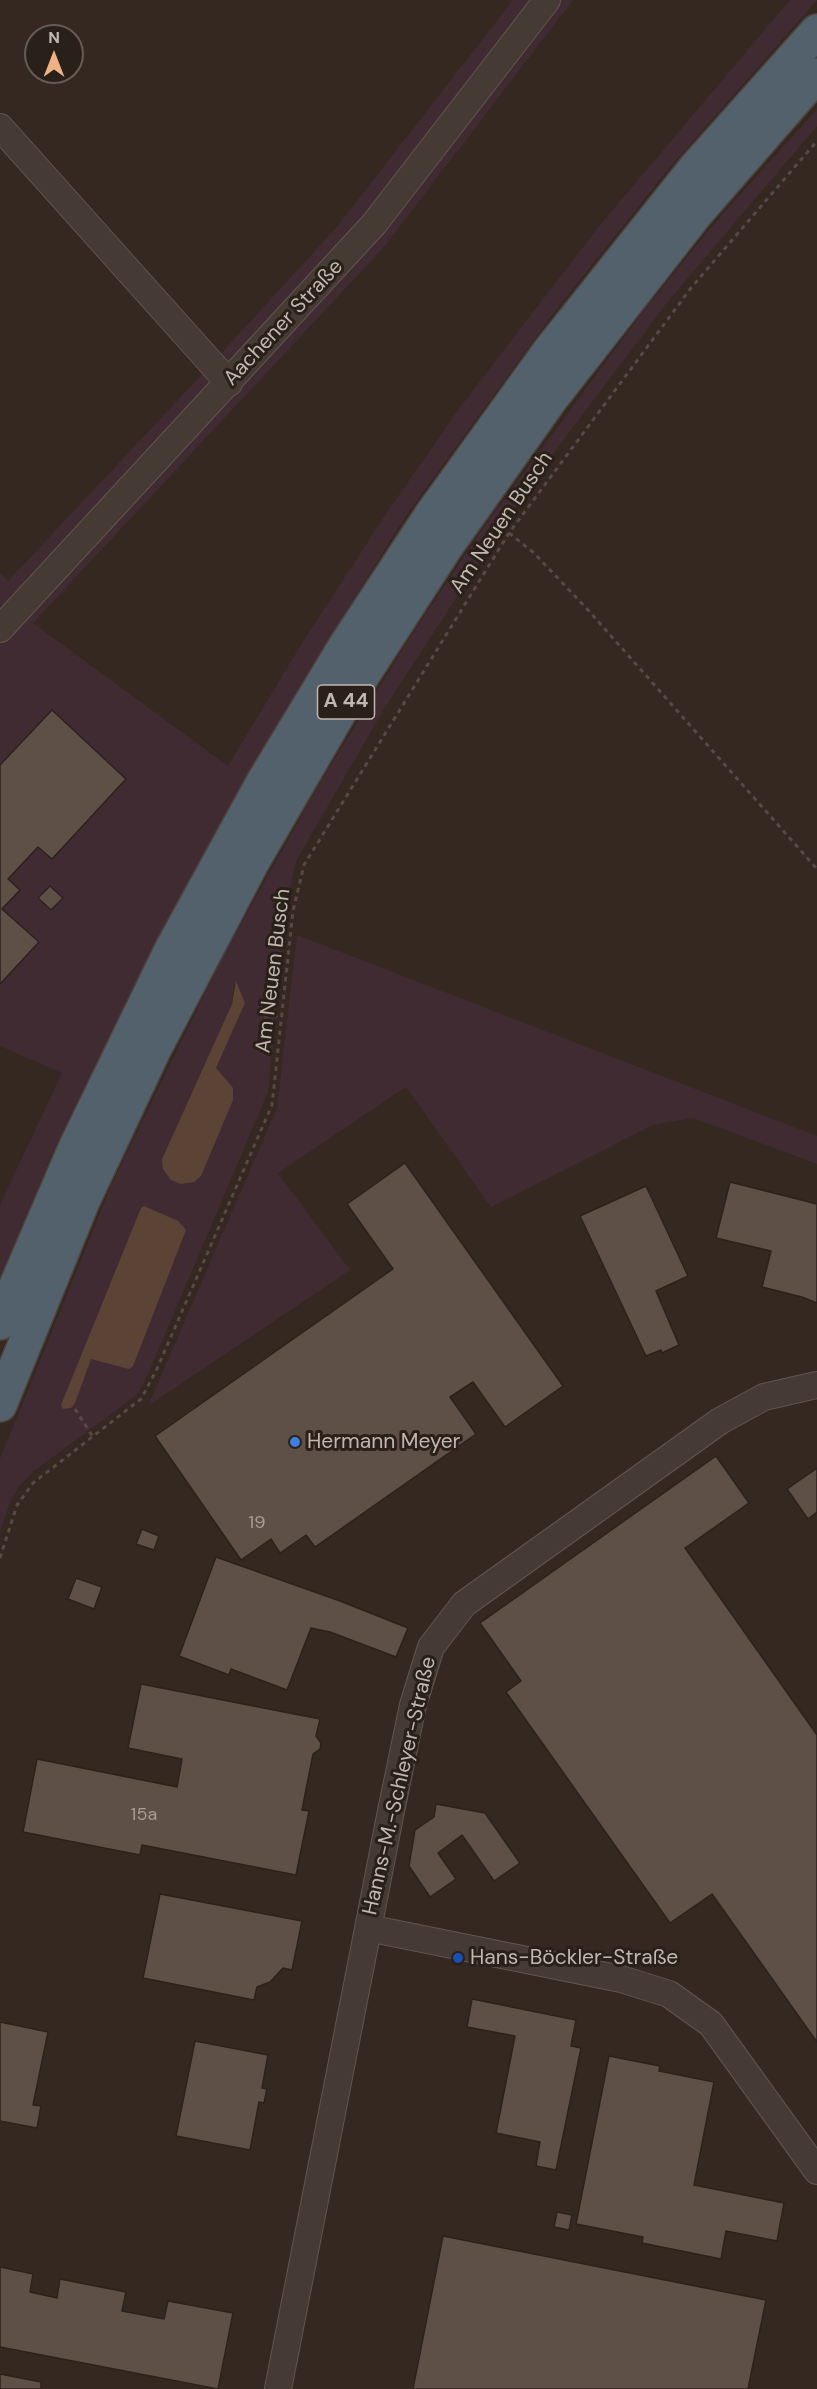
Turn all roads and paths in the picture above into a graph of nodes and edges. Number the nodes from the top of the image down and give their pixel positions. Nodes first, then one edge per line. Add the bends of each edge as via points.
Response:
1 (547, 0) edge
2 (817, 31) edge
3 (817, 75) edge
4 (0, 127) edge
5 (817, 141) edge
6 (229, 383) junction
7 (509, 533) junction
8 (0, 629) edge
9 (817, 870) edge
10 (264, 1016) dead end
11 (283, 1016) junction
12 (0, 1323) edge
13 (817, 1385) edge
14 (0, 1405) edge
15 (75, 1409) dead end
16 (93, 1437) junction
17 (0, 1558) edge
18 (368, 1928) junction
19 (817, 2171) edge
20 (278, 2389) edge

1 - 6 street, Aachener Straße via 374,224
2 - 12 highway, A 44 via 695,168 557,340 431,515 345,646 263,782 171,950 75,1148
3 - 14 highway, A 44 via 689,223 551,399 446,547 345,703 233,897 150,1059 83,1201
4 - 6 street
5 - 7 path, Am Neuen Busch via 691,288
6 - 8 street, Aachener Straße
7 - 9 path via 539,558 589,611
7 - 11 path, Am Neuen Busch via 304,865 293,911
10 - 11 path
11 - 16 path, Am Neuen Busch via 272,1105 156,1371 141,1399
13 - 18 street, Hanns-M.-Schleyer-Straße via 764,1397 720,1421 464,1604 431,1647 413,1705
15 - 16 path
16 - 17 path, Am Neuen Busch via 33,1483 17,1505
18 - 19 street via 621,1979 669,1994 711,2024
18 - 20 street, Hanns-M.-Schleyer-Straße

